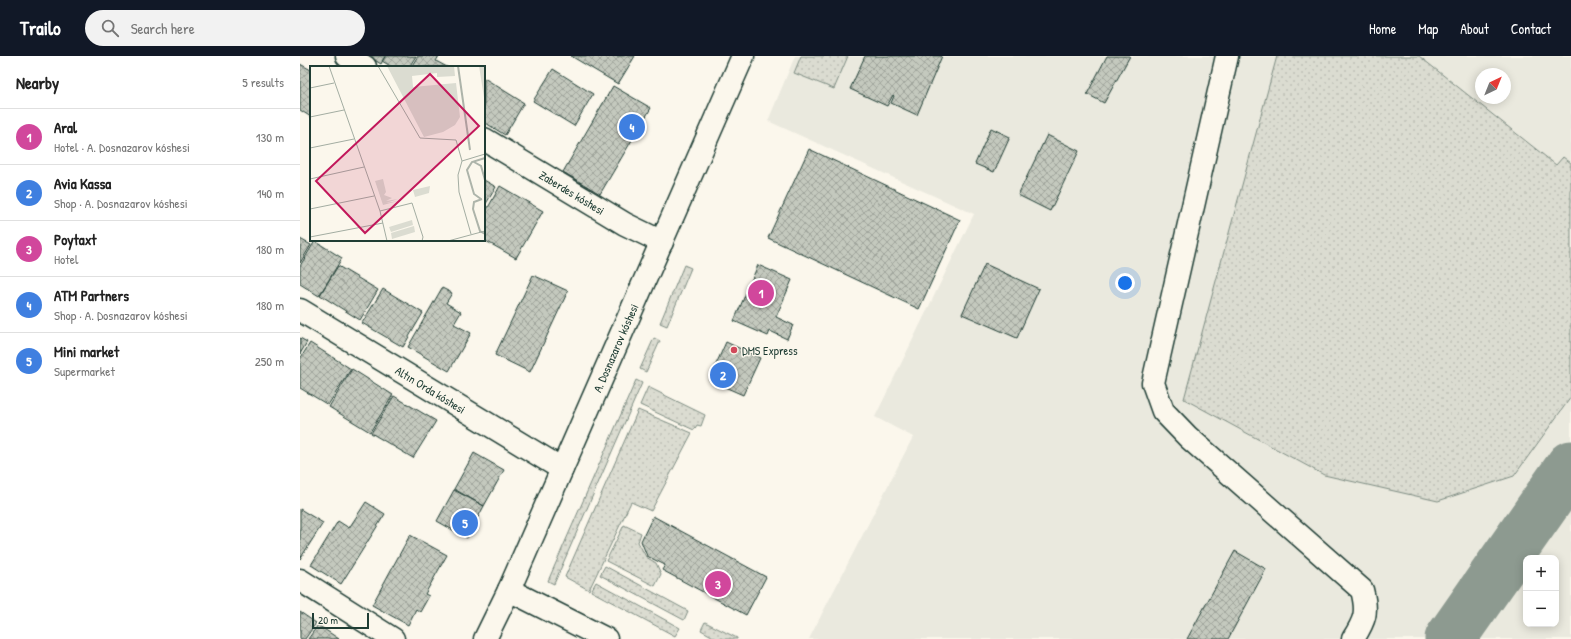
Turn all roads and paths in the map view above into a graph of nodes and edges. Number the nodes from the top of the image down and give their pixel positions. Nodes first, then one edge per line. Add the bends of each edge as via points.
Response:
1 (346, 56) edge
2 (743, 56) edge
3 (1227, 56) edge
4 (363, 66) edge
5 (485, 140) edge
6 (662, 242) junction
7 (300, 310) edge
8 (562, 469) junction
9 (300, 580) edge
10 (509, 590) junction
11 (393, 639) edge
12 (485, 639) edge
13 (606, 639) edge
14 (1353, 639) edge

1 - 4 street
2 - 6 street, A. Dosnazarov kóshesi
3 - 14 street via 1153,383 1163,410 1188,437 1362,590 1365,604 1364,622
5 - 6 street, Zaberdes kóshesi via 625,224
6 - 8 street, A. Dosnazarov kóshesi
7 - 8 street, Altın Orda kóshesi
8 - 10 street, A. Dosnazarov kóshesi
9 - 11 street
10 - 12 street, A. Dosnazarov kóshesi
10 - 13 street

